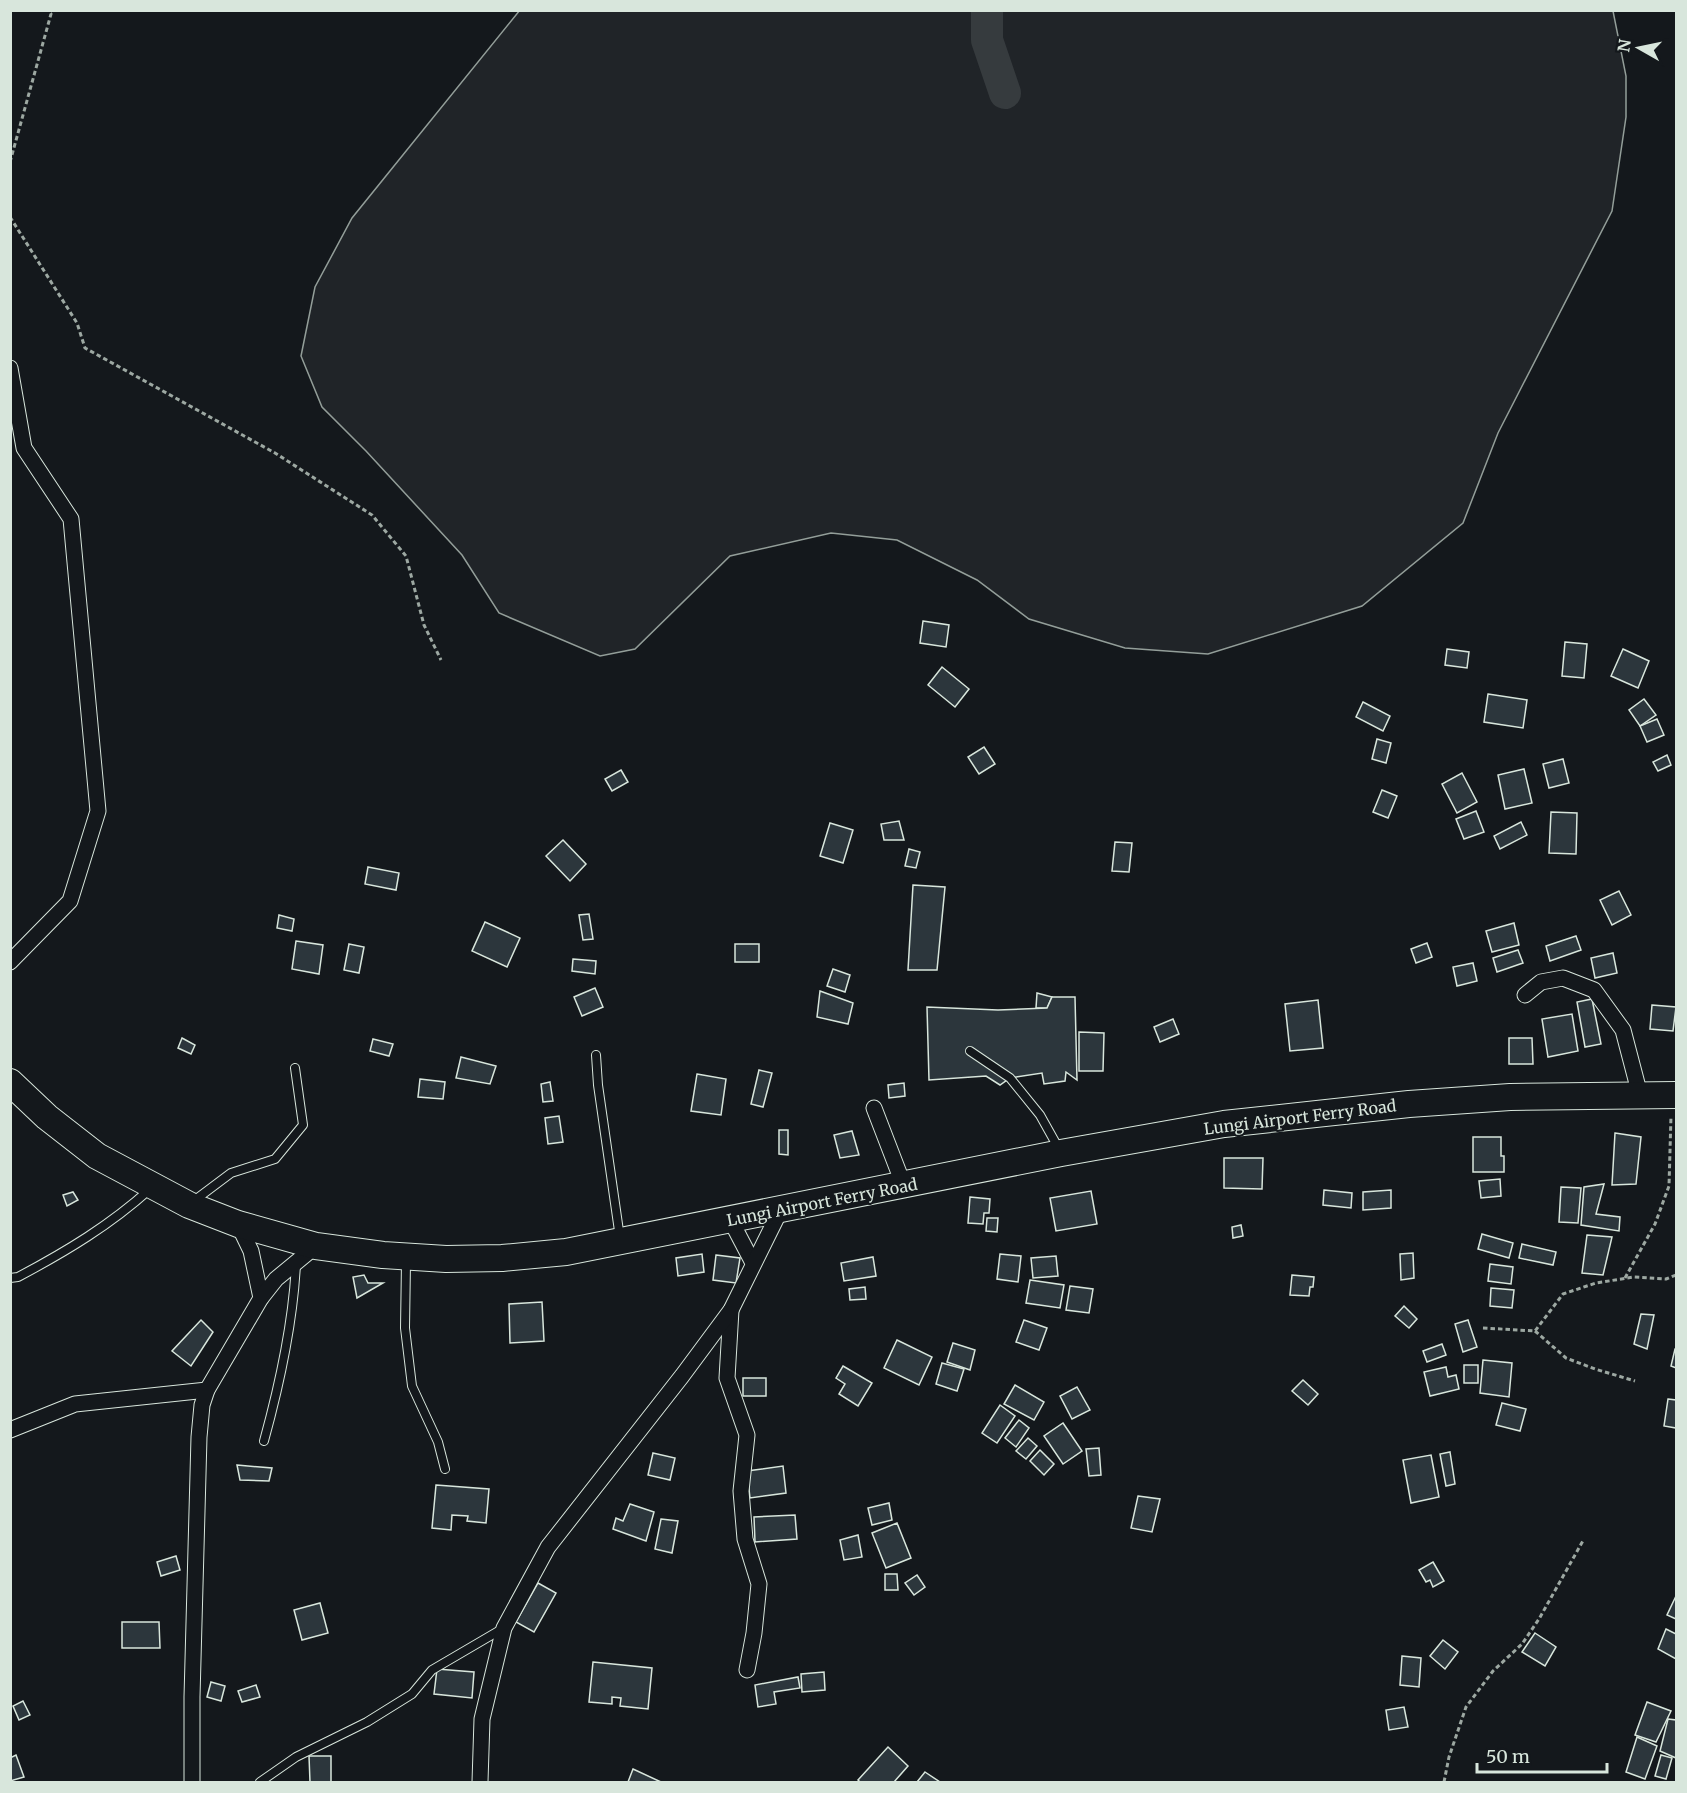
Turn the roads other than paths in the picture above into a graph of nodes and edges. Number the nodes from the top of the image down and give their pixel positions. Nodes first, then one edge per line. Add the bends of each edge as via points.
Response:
1 (10, 368) edge
2 (10, 962) edge
3 (1525, 995) dead end
4 (970, 1051) dead end
5 (596, 1055) dead end
6 (295, 1068) dead end
7 (10, 1082) edge
8 (1640, 1095) junction
9 (1674, 1095) edge
10 (874, 1108) dead end
11 (1061, 1154) junction
12 (154, 1185) junction
13 (904, 1186) junction
14 (189, 1205) junction
15 (781, 1209) junction
16 (730, 1219) junction
17 (238, 1224) junction
18 (621, 1243) junction
19 (316, 1246) junction
20 (406, 1257) junction
21 (296, 1263) junction
22 (753, 1263) junction
23 (10, 1278) edge
24 (261, 1298) junction
25 (731, 1310) junction
26 (207, 1390) junction
27 (10, 1430) edge
28 (264, 1440) dead end
29 (445, 1469) dead end
30 (504, 1628) junction
31 (747, 1670) dead end
32 (192, 1782) edge
33 (260, 1782) edge
34 (480, 1782) edge

1 - 2 street via 24,448 71,519 98,811 70,901
3 - 8 street via 1541,982 1563,978 1594,990 1623,1030
4 - 11 lane via 1010,1078 1040,1115
5 - 18 lane
6 - 14 lane via 303,1125 274,1159 231,1173
7 - 12 main road, Lungi Airport Ferry Road via 97,1156
8 - 9 main road, Lungi Airport Ferry Road
8 - 11 main road, Lungi Airport Ferry Road via 1510,1097 1409,1104 1224,1124
10 - 13 street
11 - 13 main road, Lungi Airport Ferry Road
12 - 14 main road, Lungi Airport Ferry Road
12 - 23 lane via 123,1213 68,1250
13 - 15 main road, Lungi Airport Ferry Road
14 - 17 main road, Lungi Airport Ferry Road
15 - 16 main road, Lungi Airport Ferry Road
15 - 22 street
16 - 18 main road, Lungi Airport Ferry Road
16 - 22 street
17 - 19 main road, Lungi Airport Ferry Road
17 - 24 street via 251,1251
18 - 20 main road, Lungi Airport Ferry Road via 502,1258
19 - 20 main road, Lungi Airport Ferry Road
19 - 21 street
20 - 29 lane via 405,1328 412,1386 438,1442
21 - 24 street
21 - 28 lane via 294,1304
22 - 25 street
24 - 26 street
25 - 30 street via 548,1547
25 - 31 street via 727,1378 747,1435 741,1491 745,1539 759,1584
26 - 27 street via 75,1404
26 - 32 street via 200,1437
30 - 33 lane via 432,1670 412,1694 367,1722 296,1757
30 - 34 street via 482,1719

